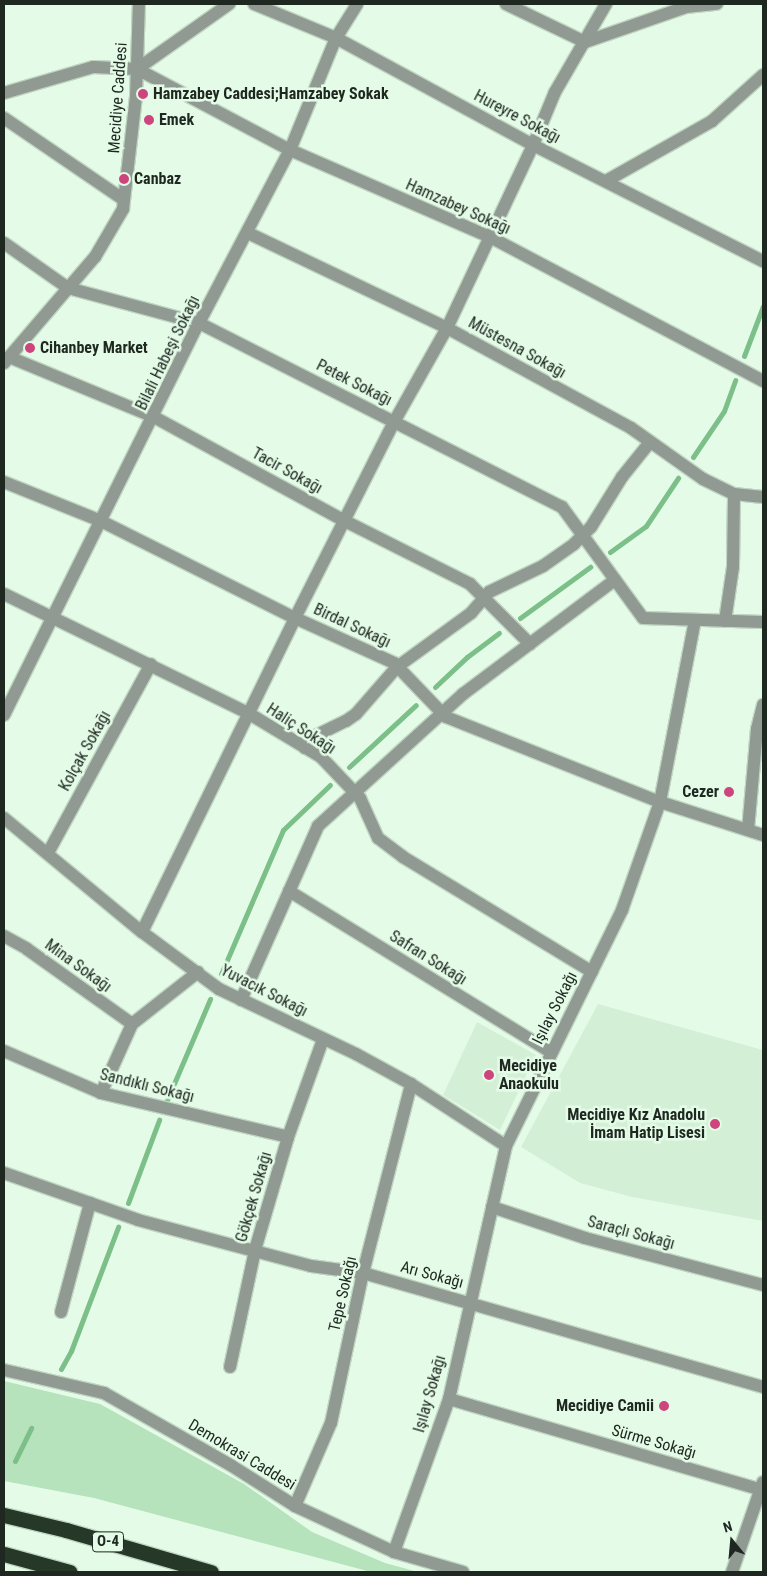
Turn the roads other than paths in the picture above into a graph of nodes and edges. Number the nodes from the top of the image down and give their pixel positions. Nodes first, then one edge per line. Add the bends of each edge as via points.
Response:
1 (139, 4) edge
2 (229, 4) edge
3 (254, 4) edge
4 (357, 4) edge
5 (506, 4) edge
6 (606, 4) edge
7 (717, 4) edge
8 (336, 38) junction
9 (585, 42) junction
10 (137, 69) junction
11 (763, 75) edge
12 (4, 93) edge
13 (4, 118) edge
14 (533, 144) junction
15 (290, 150) junction
16 (606, 182) junction
17 (124, 200) junction
18 (248, 233) junction
19 (490, 237) junction
20 (4, 243) edge
21 (763, 261) edge
22 (68, 288) junction
23 (200, 323) junction
24 (447, 328) junction
25 (6, 360) edge
26 (763, 381) edge
27 (154, 417) junction
28 (394, 422) junction
29 (650, 442) junction
30 (4, 482) edge
31 (734, 494) junction
32 (763, 497) edge
33 (101, 521) junction
34 (345, 521) junction
35 (583, 536) junction
36 (615, 580) junction
37 (4, 594) edge
38 (483, 597) junction
39 (52, 616) junction
40 (295, 618) junction
41 (695, 620) junction
42 (725, 621) junction
43 (763, 622) edge
44 (530, 644) junction
45 (151, 664) junction
46 (397, 667) junction
47 (763, 705) edge
48 (248, 713) junction
49 (442, 714) junction
50 (4, 715) edge
51 (305, 748) junction
52 (355, 793) junction
53 (660, 802) junction
54 (4, 818) edge
55 (748, 830) junction
56 (763, 835) edge
57 (48, 853) junction
58 (289, 891) junction
59 (142, 932) junction
60 (4, 936) edge
61 (198, 972) junction
62 (592, 972) junction
63 (241, 1000) junction
64 (132, 1024) junction
65 (323, 1039) junction
66 (4, 1051) edge
67 (551, 1052) junction
68 (411, 1084) junction
69 (101, 1093) junction
70 (288, 1137) junction
71 (506, 1146) junction
72 (4, 1173) edge
73 (90, 1203) junction
74 (492, 1207) junction
75 (255, 1250) junction
76 (363, 1273) junction
77 (763, 1285) edge
78 (470, 1302) junction
79 (61, 1312) dead end
80 (230, 1367) dead end
81 (4, 1370) edge
82 (763, 1387) edge
83 (449, 1399) junction
84 (762, 1488) edge
85 (295, 1506) junction
86 (4, 1515) edge
87 (394, 1552) junction
88 (7, 1555) edge
89 (48, 1572) edge
90 (70, 1572) edge
91 (211, 1572) edge
92 (464, 1572) edge
93 (732, 1572) edge

1 - 10 street, Mecidiye Caddesi
2 - 10 street
3 - 8 street, Hureyre Sokağı
4 - 8 street, Bilali Habeşi Sokağı
5 - 9 street
6 - 9 street
7 - 9 street via 686,7
8 - 14 street, Hureyre Sokağı
8 - 15 street, Bilali Habeşi Sokağı
9 - 14 street via 555,92
10 - 12 street via 93,67
10 - 15 street, Hamzabey Sokağı
10 - 17 street, Mecidiye Caddesi
11 - 16 street via 712,121
13 - 17 street
14 - 16 street, Hureyre Sokağı
14 - 19 street
15 - 18 street, Bilali Habeşi Sokağı
15 - 19 street, Hamzabey Sokağı
16 - 21 street, Hureyre Sokağı
17 - 22 street, Mecidiye Caddesi via 111,232 95,257
18 - 23 street, Bilali Habeşi Sokağı
18 - 24 street, Müstesna Sokağı
19 - 24 street
19 - 26 street, Hamzabey Sokağı
20 - 22 street, Petek Sokağı
22 - 23 street, Petek Sokağı
22 - 25 street, Mecidiye Caddesi
23 - 27 street, Bilali Habeşi Sokağı
23 - 28 street, Petek Sokağı
24 - 28 street
24 - 29 street, Müstesna Sokağı via 631,428
25 - 27 street, Tacir Sokağı
27 - 33 street, Bilali Habeşi Sokağı
27 - 34 street, Tacir Sokağı
28 - 34 street
28 - 35 street, Petek Sokağı via 562,507
29 - 31 street, Müstesna Sokağı via 703,479
29 - 35 street
30 - 33 street, Birdal Sokağı
31 - 32 street, Müstesna Sokağı
31 - 42 street via 733,567
33 - 39 street, Bilali Habeşi Sokağı
33 - 40 street, Birdal Sokağı
34 - 38 street, Tacir Sokağı via 470,584
34 - 40 street
35 - 36 street, Petek Sokağı
35 - 38 street via 543,566 502,584
36 - 41 street, Petek Sokağı via 643,618
36 - 44 street
37 - 39 street, Haliç Sokağı
38 - 44 street, Tacir Sokağı
38 - 46 street via 471,614
39 - 45 street, Haliç Sokağı
39 - 50 street, Bilali Habeşi Sokağı
40 - 46 street, Birdal Sokağı
40 - 48 street
41 - 42 street
41 - 53 street, Işılay Sokağı
42 - 43 street
44 - 49 street via 463,694
45 - 48 street, Haliç Sokağı
45 - 57 street, Kolçak Sokağı
46 - 49 street, Birdal Sokağı
46 - 51 street via 356,714 317,736
47 - 55 street via 757,729
48 - 51 street, Haliç Sokağı
48 - 59 street
49 - 52 street
49 - 53 street, Birdal Sokağı
51 - 52 street, Haliç Sokağı via 321,757
52 - 58 street via 318,826
52 - 62 street, Haliç Sokağı via 378,838 402,857
53 - 55 street, Birdal Sokağı
53 - 62 street, Işılay Sokağı via 622,910
54 - 57 street, Yuvacık Sokağı
55 - 56 street, Birdal Sokağı
57 - 59 street, Yuvacık Sokağı
58 - 63 street
58 - 67 street, Safran Sokağı
59 - 61 street, Yuvacık Sokağı
60 - 64 street, Mina Sokağı
61 - 63 street, Yuvacık Sokağı via 219,989
61 - 64 street
62 - 67 street, Işılay Sokağı
63 - 65 street, Yuvacık Sokağı
64 - 69 street
65 - 68 street, Yuvacık Sokağı
65 - 70 street, Gökçek Sokağı
66 - 69 street, Sandıklı Sokağı
67 - 71 street, Işılay Sokağı
68 - 71 street, Yuvacık Sokağı
68 - 76 street, Tepe Sokağı
69 - 70 street, Sandıklı Sokağı
70 - 75 street, Gökçek Sokağı
71 - 74 street, Işılay Sokağı
72 - 73 street, Arı Sokağı
73 - 75 street, Arı Sokağı via 138,1220
73 - 79 street
74 - 77 street, Saraçlı Sokağı via 585,1238
74 - 78 street, Işılay Sokağı
75 - 76 street, Arı Sokağı via 311,1266
75 - 80 street, Gökçek Sokağı
76 - 78 street, Arı Sokağı
76 - 85 street, Tepe Sokağı via 330,1423
78 - 82 street, Arı Sokağı
78 - 83 street, Işılay Sokağı
81 - 85 street, Demokrasi Caddesi via 104,1393
83 - 84 street, Sürme Sokağı
83 - 87 street, Işılay Sokağı
84 - 93 street
85 - 87 street, Demokrasi Caddesi
86 - 91 highway, O-4
87 - 92 street, Demokrasi Caddesi
88 - 89 highway
88 - 90 highway

